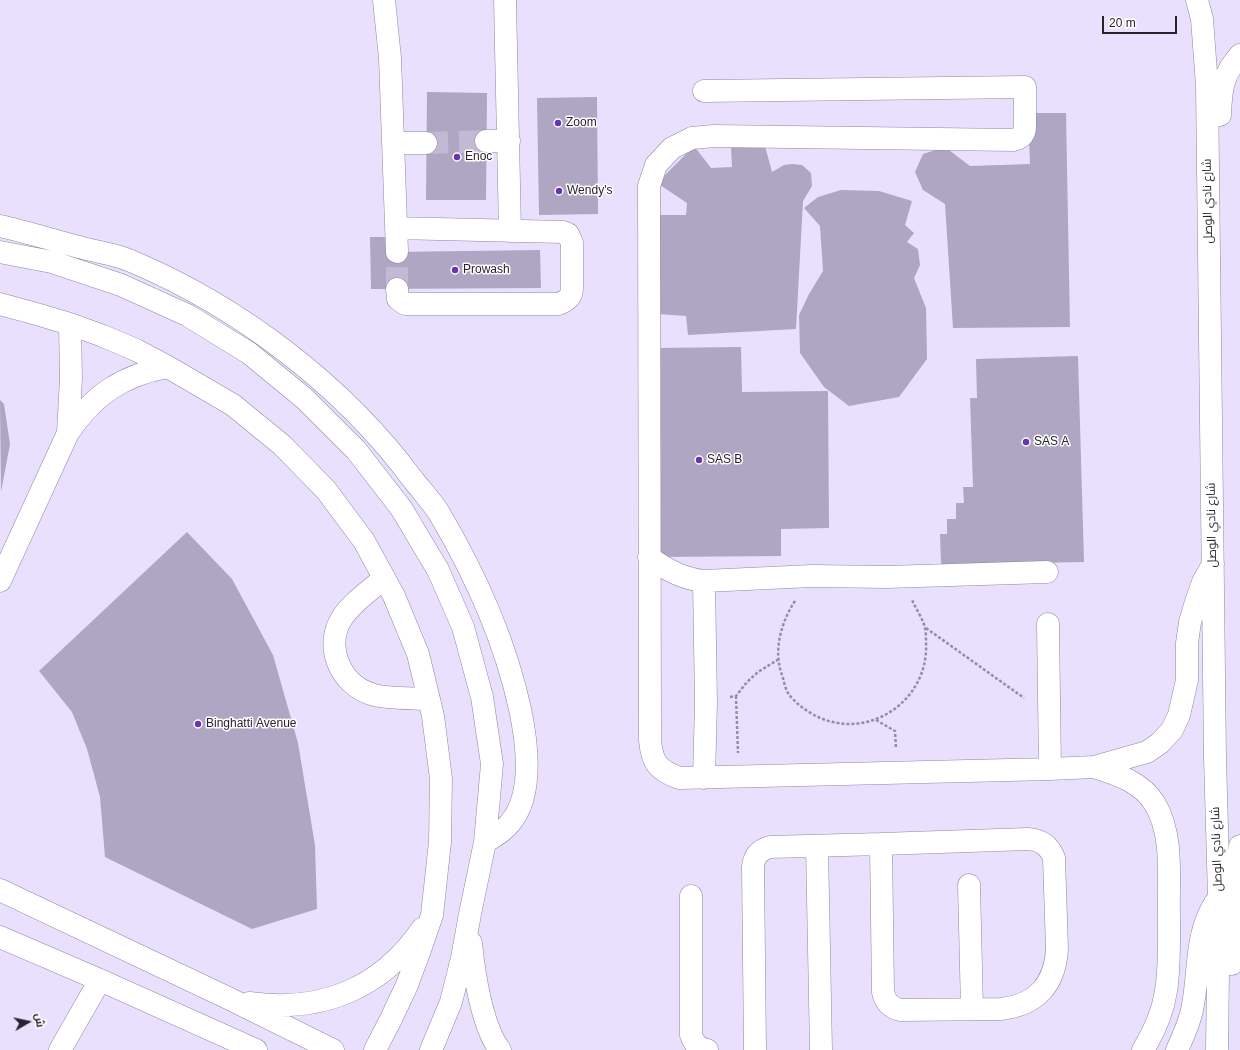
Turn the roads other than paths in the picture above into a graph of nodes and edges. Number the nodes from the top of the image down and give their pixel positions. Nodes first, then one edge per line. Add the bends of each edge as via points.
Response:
1 (384, 0) edge
2 (505, 0) edge
3 (1197, 0) edge
4 (1240, 56) edge
5 (704, 91) dead end
6 (486, 141) tunnel mouth
7 (509, 141) junction
8 (426, 142) tunnel mouth
9 (393, 143) junction
10 (1208, 183) junction
11 (0, 226) edge
12 (396, 228) junction
13 (510, 231) junction
14 (0, 252) edge
15 (397, 252) tunnel mouth
16 (397, 289) tunnel mouth
17 (0, 304) edge
18 (70, 324) junction
19 (168, 367) junction
20 (68, 433) junction
21 (649, 557) junction
22 (1213, 564) junction
23 (1048, 572) dead end
24 (384, 578) junction
25 (0, 581) edge
26 (704, 581) junction
27 (1048, 624) dead end
28 (428, 698) junction
29 (1094, 767) junction
30 (1050, 769) junction
31 (704, 778) junction
32 (485, 842) junction
33 (881, 844) junction
34 (817, 846) junction
35 (1240, 846) edge
36 (969, 885) dead end
37 (0, 890) edge
38 (690, 896) dead end
39 (1219, 896) junction
40 (432, 914) junction
41 (470, 914) junction
42 (0, 938) edge
43 (100, 980) junction
44 (228, 998) junction
45 (972, 1009) junction
46 (232, 1044) edge
47 (697, 1047) edge
48 (60, 1050) edge
49 (256, 1050) edge
50 (333, 1050) edge
51 (375, 1050) edge
52 (431, 1050) edge
53 (500, 1050) edge
54 (755, 1050) edge
55 (821, 1050) edge
56 (1143, 1050) edge
57 (1178, 1050) edge
58 (1217, 1050) edge
59 (1226, 1050) edge

1 - 9 street via 390,58
2 - 7 street
3 - 10 street, شارع نادي الوصل via 1202,19 1207,85
4 - 10 street via 1225,77 1221,92 1219,133
5 - 21 street via 1025,87 1025,131 1014,140 714,136 692,138 672,148 656,165 649,186
6 - 7 street
7 - 13 street
8 - 9 street
9 - 12 street
10 - 22 street, شارع نادي الوصل
11 - 32 street via 129,260 205,298 278,345 352,408 397,457 438,512 476,580 511,671 517,695 527,766 524,792 511,823
12 - 13 street
12 - 15 street
13 - 16 street via 568,234 572,243 572,293 565,302 405,304 398,299
14 - 32 street via 52,262 121,285 187,315 249,353 305,399 356,450 401,508 438,570 463,626 482,697 492,764
17 - 18 street
18 - 19 street via 136,350
18 - 20 street
19 - 20 street via 134,376 108,390 89,405
19 - 24 street via 233,405 282,445 326,490 364,541
20 - 25 street
21 - 26 street via 675,574
21 - 31 street via 651,753 657,765 667,774 679,778
22 - 29 street via 1203,582 1190,622 1187,680 1179,715 1172,730 1147,752
22 - 39 street, شارع نادي الوصل
23 - 26 street via 887,577 812,576
24 - 28 street via 418,654
24 - 28 street via 342,618 336,630 336,657 349,681 372,695
26 - 31 street
27 - 30 street
28 - 40 street via 433,716 441,778 440,842
29 - 30 street
29 - 56 street via 1117,774 1141,788 1154,803 1167,839 1169,939 1166,992 1159,1016
30 - 31 street
32 - 41 street
33 - 34 street
33 - 45 street via 883,992 887,1002 894,1009 900,1010
33 - 45 street via 1028,839 1042,842 1052,852 1057,949 1052,975 1037,996 1026,1003 1001,1009
34 - 54 street via 770,847 759,852 753,862
34 - 55 street
35 - 59 street
36 - 45 street
37 - 44 street
38 - 47 street via 691,1035
39 - 57 street via 1200,941 1192,1009
39 - 58 street, شارع نادي الوصل
40 - 44 street via 398,958 353,991 312,1003 291,1006 262,1005
40 - 51 street via 407,985
41 - 52 street via 451,1002
41 - 53 street via 474,968 479,994
42 - 43 street
43 - 46 street
43 - 48 street
44 - 50 street
46 - 49 street

